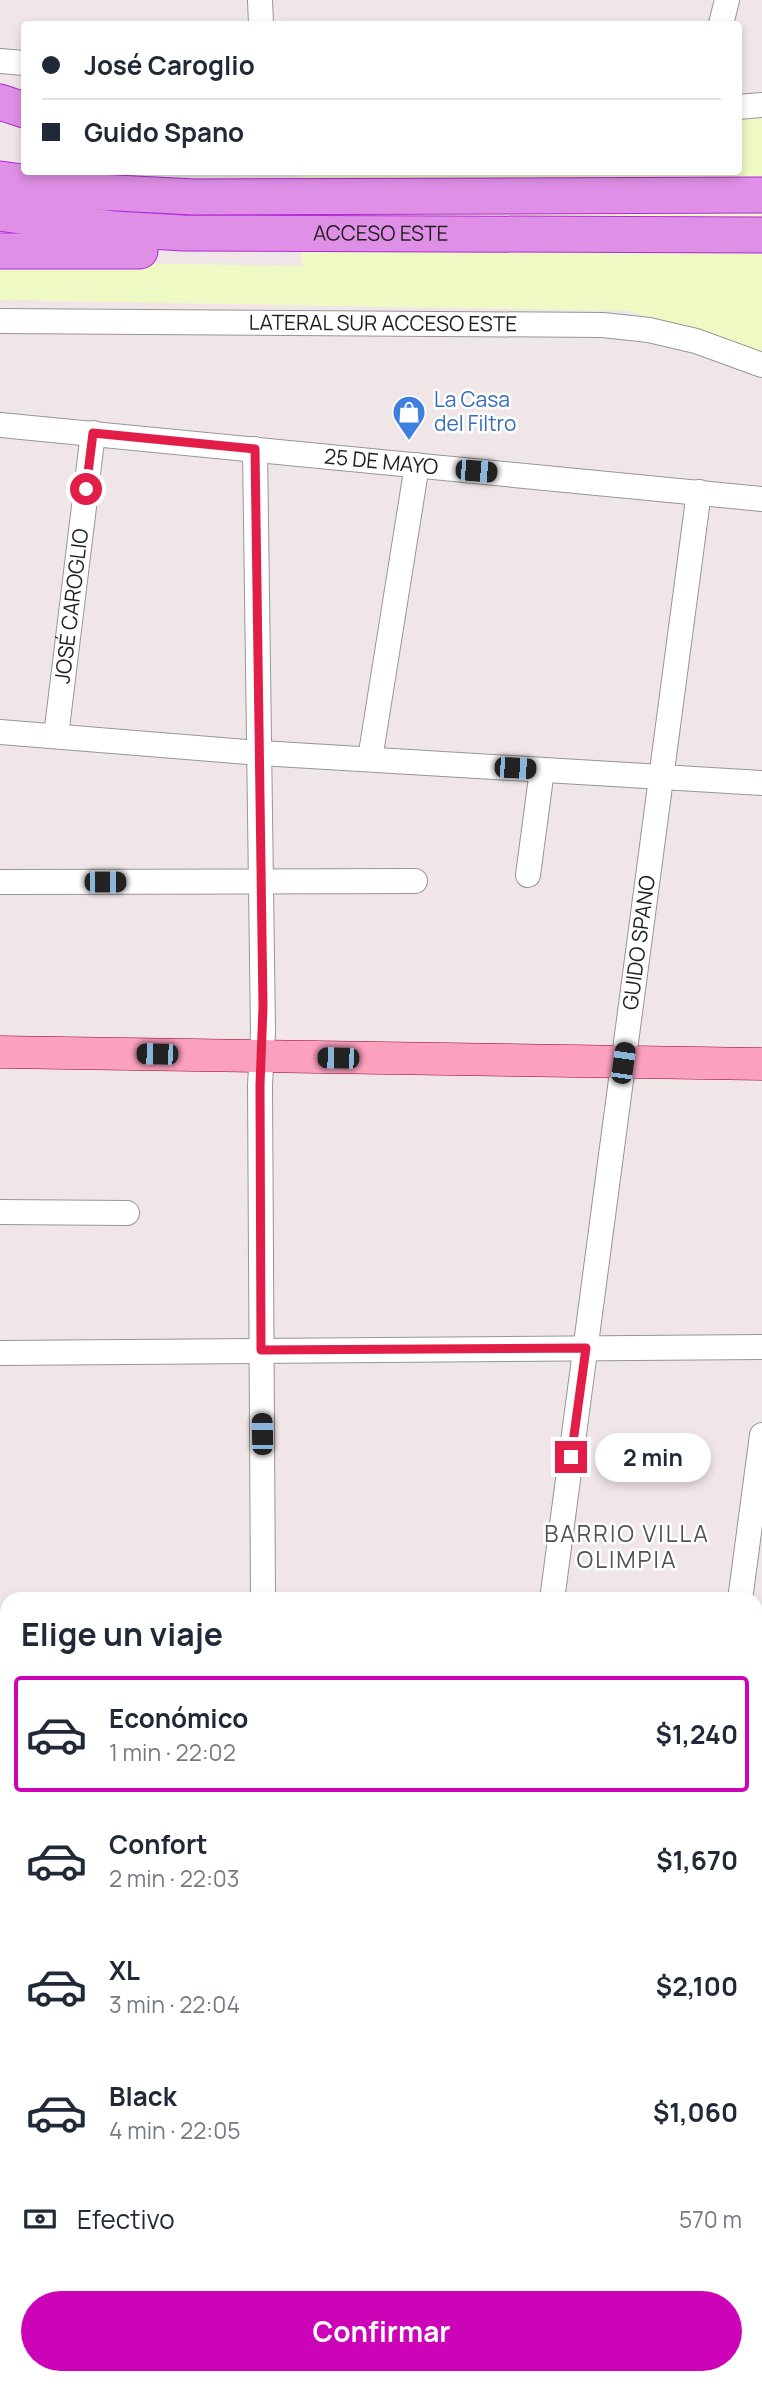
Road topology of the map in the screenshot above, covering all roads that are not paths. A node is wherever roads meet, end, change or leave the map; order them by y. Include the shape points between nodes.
1 (260, 0) edge
2 (727, 0) edge
3 (261, 21) edge
4 (722, 21) edge
5 (0, 61) edge
6 (21, 63) edge
7 (0, 102) edge
8 (762, 105) edge
9 (742, 107) edge
10 (21, 109) edge
11 (332, 175) edge
12 (0, 179) edge
13 (713, 194) junction
14 (762, 195) edge
15 (0, 213) edge
16 (371, 234) junction
17 (762, 235) edge
18 (0, 251) edge
19 (0, 321) edge
20 (762, 365) edge
21 (0, 425) edge
22 (93, 433) junction
23 (255, 449) junction
24 (417, 465) junction
25 (699, 492) junction
26 (762, 499) edge
27 (0, 732) edge
28 (56, 736) junction
29 (260, 753) junction
30 (370, 760) junction
31 (542, 770) junction
32 (660, 777) junction
33 (762, 783) edge
34 (528, 875) dead end
35 (262, 881) junction
36 (415, 881) dead end
37 (0, 882) edge
38 (0, 1052) edge
39 (262, 1056) junction
40 (623, 1063) junction
41 (762, 1064) edge
42 (0, 1212) edge
43 (127, 1213) dead end
44 (762, 1347) edge
45 (586, 1348) junction
46 (261, 1350) junction
47 (0, 1353) edge
48 (762, 1435) edge
49 (263, 1592) edge
50 (553, 1592) edge
51 (741, 1592) edge

1 - 3 street
2 - 4 street
5 - 6 street
7 - 10 highway
8 - 9 street
11 - 13 highway
12 - 13 highway, ACCESO ESTE via 97,192 194,197
13 - 14 highway, ACCESO ESTE
15 - 16 highway, ACCESO ESTE via 114,229 184,233
16 - 17 highway, ACCESO ESTE
16 - 18 highway via 176,251
19 - 20 street, LATERAL SUR ACCESO ESTE via 603,325 695,341
21 - 22 street, 25 DE MAYO
22 - 23 street, 25 DE MAYO
22 - 28 street, JOSÉ CAROGLIO
23 - 24 street, 25 DE MAYO
23 - 29 street
24 - 25 street, 25 DE MAYO
24 - 30 street
25 - 26 street, 25 DE MAYO
25 - 32 street, GUIDO SPANO
27 - 28 street
28 - 29 street
29 - 30 street
29 - 35 street
30 - 31 street
31 - 32 street
31 - 34 street
32 - 33 street
32 - 40 street, GUIDO SPANO
35 - 36 street
35 - 37 street
35 - 39 street
38 - 39 main road
39 - 40 main road
39 - 46 street
40 - 41 main road
40 - 45 street, GUIDO SPANO
42 - 43 street
44 - 45 street
45 - 46 street
45 - 50 street, GUIDO SPANO
46 - 47 street
46 - 49 street
48 - 51 street

